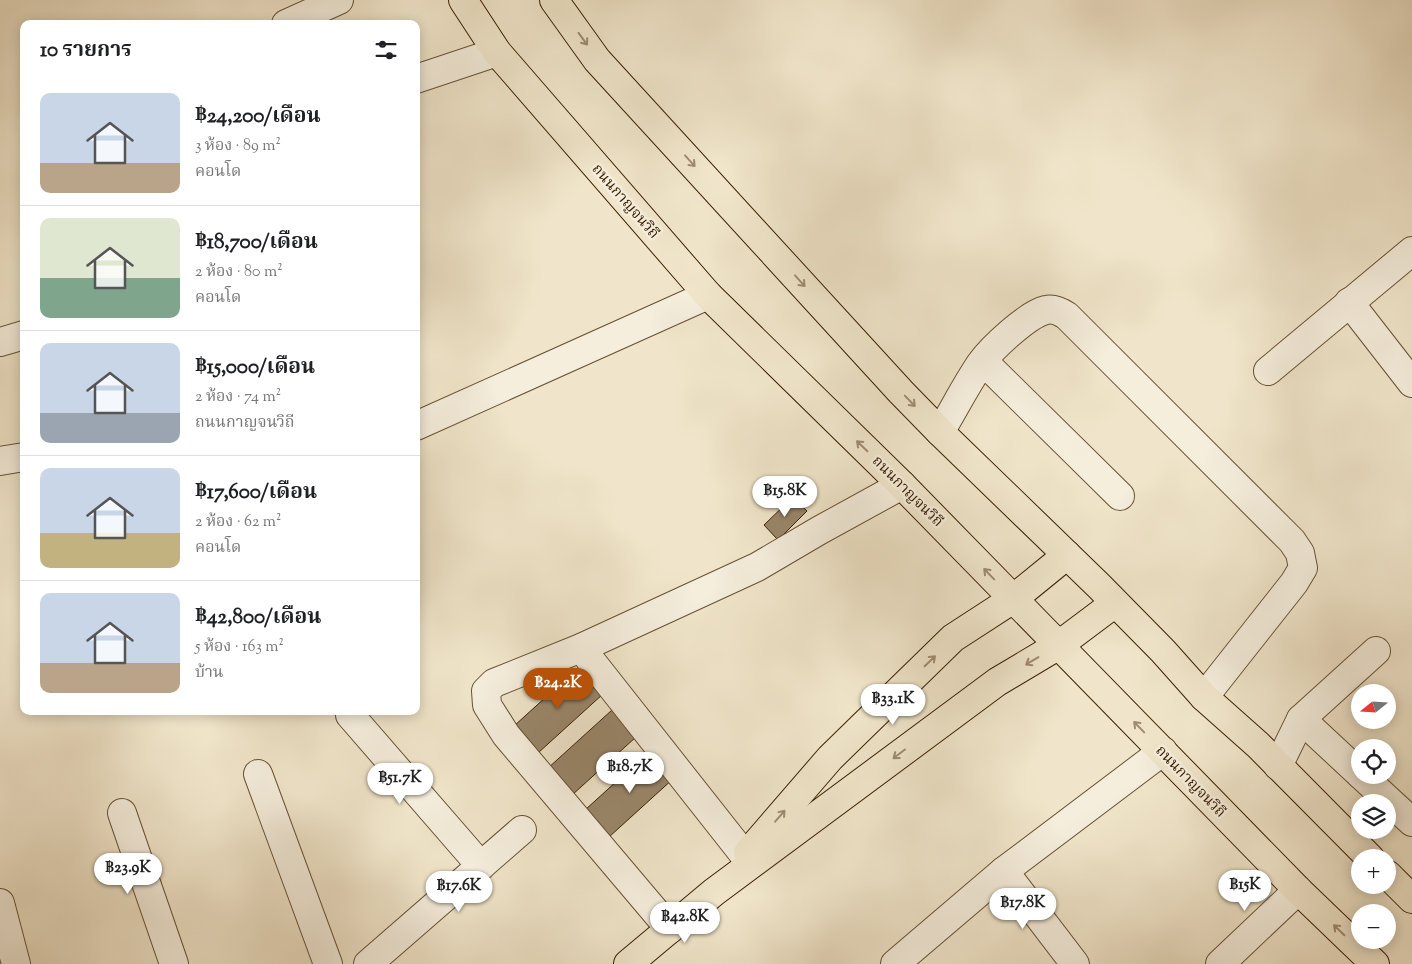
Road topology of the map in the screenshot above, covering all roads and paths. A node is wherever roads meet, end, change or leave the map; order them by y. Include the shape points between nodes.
1 (339, 0) edge
2 (463, 0) edge
3 (554, 0) edge
4 (295, 20) edge
5 (497, 52) junction
6 (420, 78) edge
7 (1412, 251) edge
8 (708, 295) junction
9 (1349, 302) junction
10 (20, 336) edge
11 (0, 342) edge
12 (983, 361) junction
13 (1268, 371) dead end
14 (1412, 383) edge
15 (420, 424) edge
16 (940, 432) junction
17 (20, 458) edge
18 (0, 461) edge
19 (902, 485) junction
20 (1120, 496) dead end
21 (1067, 556) junction
22 (1013, 599) junction
23 (1115, 603) junction
24 (1059, 645) junction
25 (581, 648) junction
26 (1376, 651) dead end
27 (1204, 697) junction
28 (350, 716) dead end
29 (1301, 719) junction
30 (1163, 751) junction
31 (1351, 765) edge
32 (1278, 766) junction
33 (258, 774) dead end
34 (1372, 784) edge
35 (122, 813) dead end
36 (1412, 822) edge
37 (522, 830) dead end
38 (1361, 849) edge
39 (745, 856) junction
40 (481, 866) junction
41 (1004, 871) junction
42 (1396, 883) edge
43 (1298, 890) junction
44 (714, 892) junction
45 (1412, 899) edge
46 (0, 903) edge
47 (670, 929) junction
48 (16, 964) edge
49 (174, 964) edge
50 (328, 964) edge
51 (368, 964) edge
52 (628, 964) edge
53 (896, 964) edge
54 (1075, 964) edge
55 (1220, 964) edge
56 (1374, 964) edge

1 - 4 street
2 - 5 main road, ถนนกาญจนวิถี
3 -> 16 main road via 598,60
5 - 6 street
5 - 8 main road, ถนนกาญจนวิถี
7 - 9 street
8 - 15 street
19 -> 8 main road, ถนนกาญจนวิถี
9 - 13 street
9 - 14 street
10 - 11 street
12 - 16 street
12 - 20 street
12 - 27 street via 1018,325 1048,309 1060,311 1292,541 1300,553 1303,568 1294,583
16 - 21 main road
17 - 18 street
22 -> 19 main road, ถนนกาญจนวิถี
19 - 25 street via 757,567
21 - 22 main road
21 - 23 main road
22 - 24 main road, ถนนกาญจนวิถี
39 -> 22 main road via 830,758 953,638
23 - 24 main road
23 - 27 main road
30 -> 24 main road, ถนนกาญจนวิถี
24 -> 44 main road via 997,682
25 - 39 street
25 - 47 street via 494,683 486,691 487,705 506,734
26 - 29 street
27 - 32 main road
28 - 40 street
29 - 31 street
29 - 32 street
30 - 41 street
30 - 43 main road, ถนนกาญจนวิถี
32 - 38 main road
33 - 50 street
34 - 36 street
35 - 49 street
37 - 40 street
39 - 44 main road
40 - 51 street
41 - 53 street
41 - 54 street
42 - 45 main road
43 - 55 street
56 -> 43 main road, ถนนกาญจนวิถี
44 - 47 main road
46 - 48 street
47 - 52 main road

